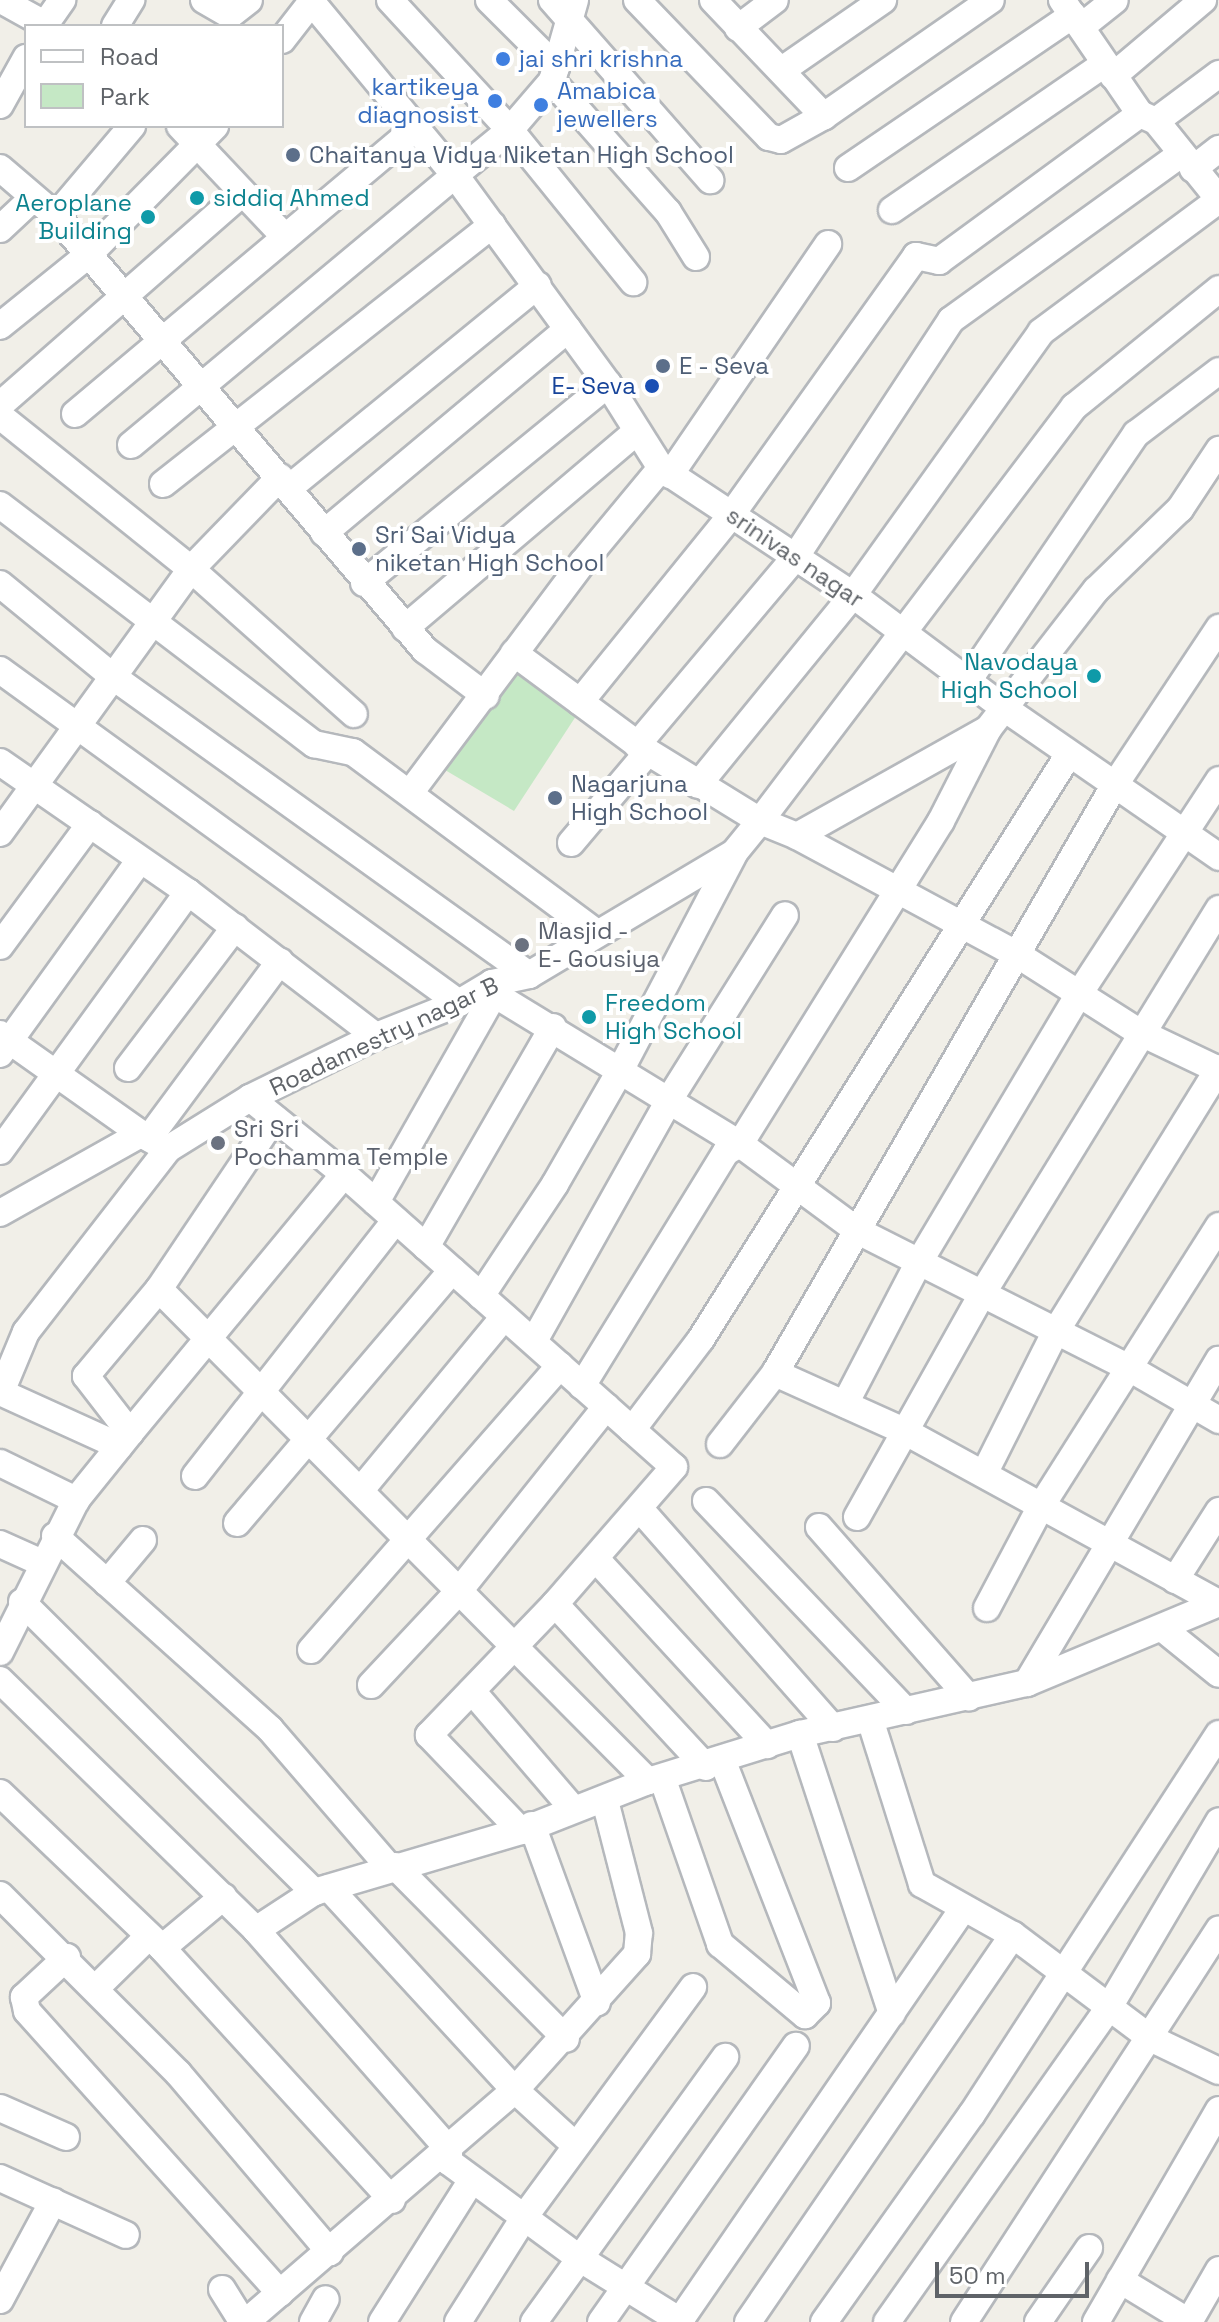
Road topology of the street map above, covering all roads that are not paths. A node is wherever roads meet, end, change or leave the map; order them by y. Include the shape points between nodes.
1 (1, 0) edge
2 (62, 0) edge
3 (131, 0) edge
4 (249, 0) edge
5 (390, 0) edge
6 (489, 0) edge
7 (552, 0) edge
8 (637, 0) edge
9 (713, 0) edge
10 (775, 0) edge
11 (883, 0) edge
12 (991, 0) edge
13 (1115, 0) edge
14 (1203, 0) edge
15 (312, 1) edge
16 (205, 10) edge
17 (573, 10) edge
18 (1072, 14) edge
19 (44, 24) edge
20 (47, 24) edge
21 (116, 24) edge
22 (738, 28) junction
23 (284, 37) edge
24 (24, 62) edge
25 (782, 70) junction
26 (1108, 71) junction
27 (554, 74) junction
28 (1219, 74) edge
29 (0, 105) edge
30 (824, 116) junction
31 (1148, 117) junction
32 (417, 127) junction
33 (130, 128) edge
34 (186, 128) edge
35 (510, 130) junction
36 (208, 136) edge
37 (1219, 149) edge
38 (1186, 162) junction
39 (0, 168) edge
40 (848, 168) dead end
41 (455, 175) junction
42 (710, 180) dead end
43 (242, 193) junction
44 (33, 198) junction
45 (1219, 200) edge
46 (892, 210) dead end
47 (56, 216) junction
48 (492, 225) junction
49 (0, 229) edge
50 (285, 237) junction
51 (828, 244) dead end
52 (88, 255) junction
53 (696, 257) dead end
54 (633, 282) dead end
55 (538, 285) junction
56 (1219, 289) edge
57 (124, 296) junction
58 (0, 326) edge
59 (568, 329) junction
60 (162, 339) junction
61 (1219, 371) edge
62 (201, 383) junction
63 (608, 384) junction
64 (0, 405) edge
65 (75, 414) dead end
66 (0, 416) edge
67 (240, 428) junction
68 (636, 432) junction
69 (131, 445) dead end
70 (1219, 450) edge
71 (665, 472) junction
72 (284, 482) junction
73 (163, 484) dead end
74 (0, 505) edge
75 (732, 514) junction
76 (324, 533) junction
77 (796, 556) junction
78 (191, 569) junction
79 (364, 583) junction
80 (0, 584) edge
81 (853, 595) junction
82 (152, 622) junction
83 (405, 628) junction
84 (1219, 628) edge
85 (905, 636) junction
86 (514, 653) junction
87 (0, 670) edge
88 (112, 676) junction
89 (968, 681) junction
90 (486, 696) junction
91 (580, 702) junction
92 (1007, 710) junction
93 (354, 714) dead end
94 (74, 725) junction
95 (988, 729) junction
96 (642, 748) junction
97 (1069, 754) junction
98 (0, 762) edge
99 (1219, 780) edge
100 (31, 784) junction
101 (698, 785) junction
102 (1114, 786) junction
103 (410, 793) junction
104 (760, 821) junction
105 (90, 824) junction
106 (0, 833) edge
107 (1183, 834) junction
108 (797, 836) junction
109 (571, 843) dead end
110 (734, 853) junction
111 (1219, 857) edge
112 (139, 861) junction
113 (898, 889) junction
114 (188, 892) junction
115 (1219, 909) edge
116 (785, 915) dead end
117 (235, 927) junction
118 (963, 928) junction
119 (597, 933) junction
120 (0, 946) edge
121 (1018, 955) junction
122 (280, 961) junction
123 (529, 975) junction
124 (493, 989) junction
125 (1081, 991) junction
126 (459, 1003) junction
127 (553, 1027) junction
128 (1139, 1032) junction
129 (376, 1036) junction
130 (3, 1043) edge
131 (128, 1068) dead end
132 (621, 1069) junction
133 (1219, 1069) edge
134 (52, 1074) junction
135 (250, 1098) junction
136 (669, 1100) junction
137 (274, 1118) junction
138 (153, 1140) junction
139 (740, 1144) junction
140 (0, 1151) edge
141 (344, 1174) junction
142 (799, 1184) junction
143 (376, 1202) junction
144 (0, 1213) edge
145 (396, 1220) junction
146 (1219, 1226) edge
147 (858, 1231) junction
148 (426, 1247) junction
149 (918, 1264) junction
150 (452, 1270) junction
151 (159, 1289) junction
152 (982, 1294) junction
153 (481, 1296) junction
154 (504, 1317) junction
155 (1056, 1331) junction
156 (210, 1341) junction
157 (534, 1341) junction
158 (1219, 1360) edge
159 (560, 1366) junction
160 (1129, 1368) junction
161 (775, 1373) junction
162 (582, 1386) junction
163 (0, 1392) edge
164 (262, 1393) junction
165 (845, 1404) junction
166 (606, 1407) junction
167 (1193, 1408) junction
168 (1219, 1420) edge
169 (632, 1430) junction
170 (906, 1432) junction
171 (125, 1439) junction
172 (309, 1439) junction
173 (720, 1444) dead end
174 (0, 1463) edge
175 (984, 1474) junction
176 (195, 1476) dead end
177 (360, 1491) junction
178 (76, 1500) junction
179 (706, 1501) dead end
180 (1040, 1508) junction
181 (640, 1509) junction
182 (1219, 1511) edge
183 (857, 1517) dead end
184 (237, 1523) dead end
185 (819, 1527) dead end
186 (55, 1536) junction
187 (408, 1539) junction
188 (143, 1540) dead end
189 (0, 1544) edge
190 (1109, 1546) junction
191 (596, 1559) junction
192 (42, 1563) junction
193 (1175, 1580) junction
194 (107, 1583) junction
195 (459, 1591) junction
196 (22, 1602) junction
197 (1218, 1603) edge
198 (555, 1604) junction
199 (987, 1608) dead end
200 (5, 1624) edge
201 (1162, 1628) junction
202 (513, 1644) junction
203 (311, 1650) dead end
204 (0, 1652) edge
205 (1219, 1674) edge
206 (0, 1680) edge
207 (1027, 1683) junction
208 (371, 1685) dead end
209 (472, 1691) junction
210 (969, 1698) junction
211 (906, 1711) junction
212 (870, 1719) junction
213 (833, 1728) junction
214 (800, 1734) junction
215 (1219, 1734) edge
216 (767, 1745) junction
217 (714, 1765) junction
218 (656, 1781) junction
219 (0, 1793) edge
220 (605, 1801) junction
221 (573, 1809) junction
222 (1219, 1821) edge
223 (526, 1828) junction
224 (392, 1867) junction
225 (321, 1890) junction
226 (0, 1895) edge
227 (223, 1897) junction
228 (962, 1910) junction
229 (1219, 1929) edge
230 (256, 1930) junction
231 (1013, 1935) junction
232 (156, 1942) junction
233 (67, 1957) junction
234 (1062, 1973) junction
235 (693, 1987) dead end
236 (96, 1988) junction
237 (597, 2003) junction
238 (1108, 2009) junction
239 (892, 2013) junction
240 (1150, 2038) junction
241 (566, 2039) junction
242 (796, 2046) dead end
243 (725, 2057) dead end
244 (1219, 2071) edge
245 (515, 2090) junction
246 (0, 2108) edge
247 (1219, 2110) edge
248 (66, 2137) dead end
249 (1212, 2140) edge
250 (575, 2145) junction
251 (449, 2150) junction
252 (0, 2178) edge
253 (471, 2181) junction
254 (392, 2200) junction
255 (53, 2201) junction
256 (525, 2216) junction
257 (126, 2235) dead end
258 (1089, 2248) dead end
259 (330, 2252) junction
260 (579, 2258) junction
261 (9, 2263) edge
262 (1219, 2270) edge
263 (1120, 2280) junction
264 (624, 2286) junction
265 (222, 2289) dead end
266 (280, 2293) junction
267 (326, 2299) dead end
268 (0, 2300) edge
269 (680, 2321) edge
270 (244, 2322) edge
271 (313, 2322) edge
272 (382, 2322) edge
273 (458, 2322) edge
274 (534, 2322) edge
275 (601, 2322) edge
276 (748, 2322) edge
277 (824, 2322) edge
278 (887, 2322) edge
279 (964, 2322) edge
280 (1038, 2322) edge
281 (1096, 2322) edge
282 (1189, 2322) edge

1 - 19 street
2 - 20 street
3 - 21 street
4 - 16 street via 234,15
5 - 35 street
6 - 27 street
7 - 17 street
8 - 30 street via 769,137 781,140
9 - 22 street
10 - 22 street
11 - 25 street
12 - 30 street
13 - 18 street
14 - 26 street
15 - 23 street
15 - 32 street, srinivas nagar
17 - 27 street
17 - 42 street
18 - 26 street
18 - 40 street
22 - 25 street
24 - 29 street
25 - 30 street
26 - 31 street
26 - 46 street
27 - 35 street
27 - 53 street via 668,212
28 - 31 street
31 - 38 street
31 - 75 street via 939,261 916,256
32 - 41 street, srinivas nagar
32 - 50 street
33 - 47 street
34 - 36 street
35 - 41 street
35 - 54 street
36 - 43 street
36 - 52 street
37 - 38 street
38 - 45 street
38 - 77 street via 951,320
39 - 44 street
41 - 48 street, srinivas nagar
41 - 62 street
43 - 50 street
43 - 57 street
44 - 47 street
44 - 49 street
45 - 81 street via 1041,332
47 - 52 street
48 - 55 street, srinivas nagar
48 - 67 street
50 - 60 street
51 - 71 street
52 - 57 street
52 - 58 street
55 - 59 street, srinivas nagar
55 - 72 street
56 - 85 street, Roadamestry nagar B via 1074,407
57 - 60 street
57 - 64 street
59 - 63 street, srinivas nagar
59 - 76 street
60 - 62 street
60 - 65 street
61 - 89 street via 1136,434
62 - 67 street
62 - 69 street
63 - 68 street, srinivas nagar
63 - 79 street
66 - 78 street
67 - 72 street
67 - 73 street
68 - 71 street, srinivas nagar
68 - 83 street
70 - 92 street via 1180,509 1096,590
71 - 75 street, srinivas nagar
71 - 86 street
72 - 76 street
72 - 78 street
74 - 82 street
75 - 77 street, srinivas nagar
75 - 91 street
76 - 79 street
77 - 81 street, srinivas nagar
77 - 96 street
78 - 82 street
78 - 93 street
79 - 83 street
80 - 88 street
81 - 85 street, srinivas nagar
81 - 101 street
82 - 88 street
82 - 103 street via 314,744 353,752
83 - 90 street
84 - 102 street
85 - 89 street, srinivas nagar
85 - 104 street, Roadamestry nagar B
86 - 90 street
86 - 91 street
87 - 94 street
88 - 94 street
88 - 123 street
89 - 92 street, srinivas nagar
90 - 103 street
91 - 96 street
92 - 95 street
92 - 97 street, srinivas nagar
94 - 100 street
94 - 126 street
95 - 108 street
95 - 113 street via 941,821
96 - 101 street
96 - 109 street
97 - 102 street, srinivas nagar
97 - 118 street
98 - 100 street
99 - 107 street
100 - 105 street
100 - 106 street
101 - 104 street
102 - 107 street, srinivas nagar
102 - 121 street
103 - 119 street
104 - 108 street
104 - 110 street, Roadamestry nagar B
105 - 112 street
105 - 120 street
107 - 111 street, srinivas nagar
107 - 125 street
108 - 113 street
110 - 119 street, Roadamestry nagar B
110 - 132 street
112 - 114 street
112 - 130 street
113 - 118 street
113 - 139 street
114 - 117 street
114 - 134 street
115 - 128 street
116 - 136 street
117 - 122 street
117 - 131 street
118 - 121 street
118 - 142 street
119 - 123 street, Roadamestry nagar B
121 - 125 street
121 - 147 street
122 - 129 street
122 - 138 street
123 - 124 street, Roadamestry nagar B
124 - 126 street, Roadamestry nagar B
124 - 127 street
124 - 143 street
125 - 128 street
125 - 149 street
126 - 129 street, Roadamestry nagar B
127 - 132 street
127 - 148 street
128 - 133 street
128 - 152 street
129 - 135 street, Roadamestry nagar B
130 - 134 street
132 - 136 street
132 - 153 street via 555,1184
133 - 155 street
134 - 138 street
134 - 140 street
135 - 137 street
135 - 138 street, Roadamestry nagar B
136 - 139 street
136 - 157 street
137 - 141 street
137 - 151 street
138 - 144 street, Roadamestry nagar B
138 - 163 street via 26,1332
139 - 142 street
139 - 162 street via 726,1152
141 - 143 street
141 - 156 street
142 - 147 street
142 - 169 street via 701,1339
143 - 145 street
145 - 148 street
145 - 164 street
146 - 160 street
147 - 149 street
147 - 161 street
148 - 150 street
149 - 152 street
149 - 165 street
150 - 153 street
150 - 172 street
151 - 156 street
151 - 171 street via 86,1376
152 - 155 street
152 - 170 street
153 - 154 street
154 - 157 street
154 - 177 street
155 - 160 street
155 - 175 street
156 - 164 street
156 - 171 street
157 - 159 street
158 - 167 street
159 - 162 street
159 - 187 street
160 - 167 street
160 - 180 street
161 - 165 street
161 - 173 street
162 - 166 street
163 - 171 street
164 - 172 street
164 - 176 street
165 - 170 street
166 - 169 street
166 - 195 street
167 - 168 street
167 - 190 street
169 - 181 street via 674,1467
170 - 175 street
170 - 183 street
171 - 178 street
172 - 177 street
172 - 184 street
174 - 178 street
175 - 180 street
177 - 187 street
178 - 186 street
179 - 211 street
180 - 190 street
180 - 199 street
181 - 191 street
181 - 213 street
182 - 193 street
185 - 210 street
186 - 192 street
186 - 194 street
187 - 195 street
187 - 203 street
188 - 194 street
189 - 192 street
190 - 193 street
190 - 207 street
191 - 198 street
191 - 216 street
192 - 196 street
193 - 197 street
194 - 224 street via 270,1729
195 - 202 street
195 - 208 street
196 - 200 street
196 - 225 street
197 - 201 street
198 - 202 street
198 - 217 street
200 - 204 street
201 - 205 street
201 - 207 street
202 - 209 street
202 - 218 street
206 - 227 street
207 - 210 street
209 - 221 street
209 - 223 street via 429,1735
210 - 211 street
211 - 212 street
212 - 213 street
212 - 228 street via 922,1884
213 - 214 street
214 - 216 street
214 - 239 street
215 - 234 street
216 - 217 street
217 - 218 street
217 - 218 street via 817,2003 805,2015 720,1944
218 - 220 street
219 - 232 street
220 - 221 street
220 - 237 street via 640,1946
221 - 223 street
222 - 238 street
223 - 224 street
223 - 237 street
224 - 225 street
224 - 241 street
225 - 230 street
225 - 245 street
226 - 233 street
227 - 230 street
227 - 232 street
228 - 231 street
228 - 239 street
229 - 240 street
230 - 251 street
231 - 234 street
231 - 276 street
232 - 236 street
232 - 254 street
233 - 236 street
233 - 266 street via 24,1997 27,2011
234 - 238 street
234 - 277 street via 972,2114
235 - 250 street
236 - 259 street via 178,2073
237 - 241 street
238 - 240 street
238 - 278 street
239 - 269 street
240 - 244 street
240 - 279 street
241 - 245 street
242 - 264 street
243 - 260 street
245 - 250 street
245 - 251 street
246 - 248 street
247 - 249 street
249 - 263 street
250 - 256 street
251 - 253 street via 449,2162
251 - 254 street
252 - 255 street
253 - 256 street
253 - 272 street
254 - 259 street
255 - 257 street
255 - 261 street
256 - 260 street
256 - 273 street
258 - 280 street
259 - 266 street
260 - 264 street
260 - 274 street
261 - 268 street
262 - 282 street
263 - 281 street
263 - 282 street
264 - 269 street
264 - 275 street
265 - 270 street
266 - 270 street
267 - 271 street

